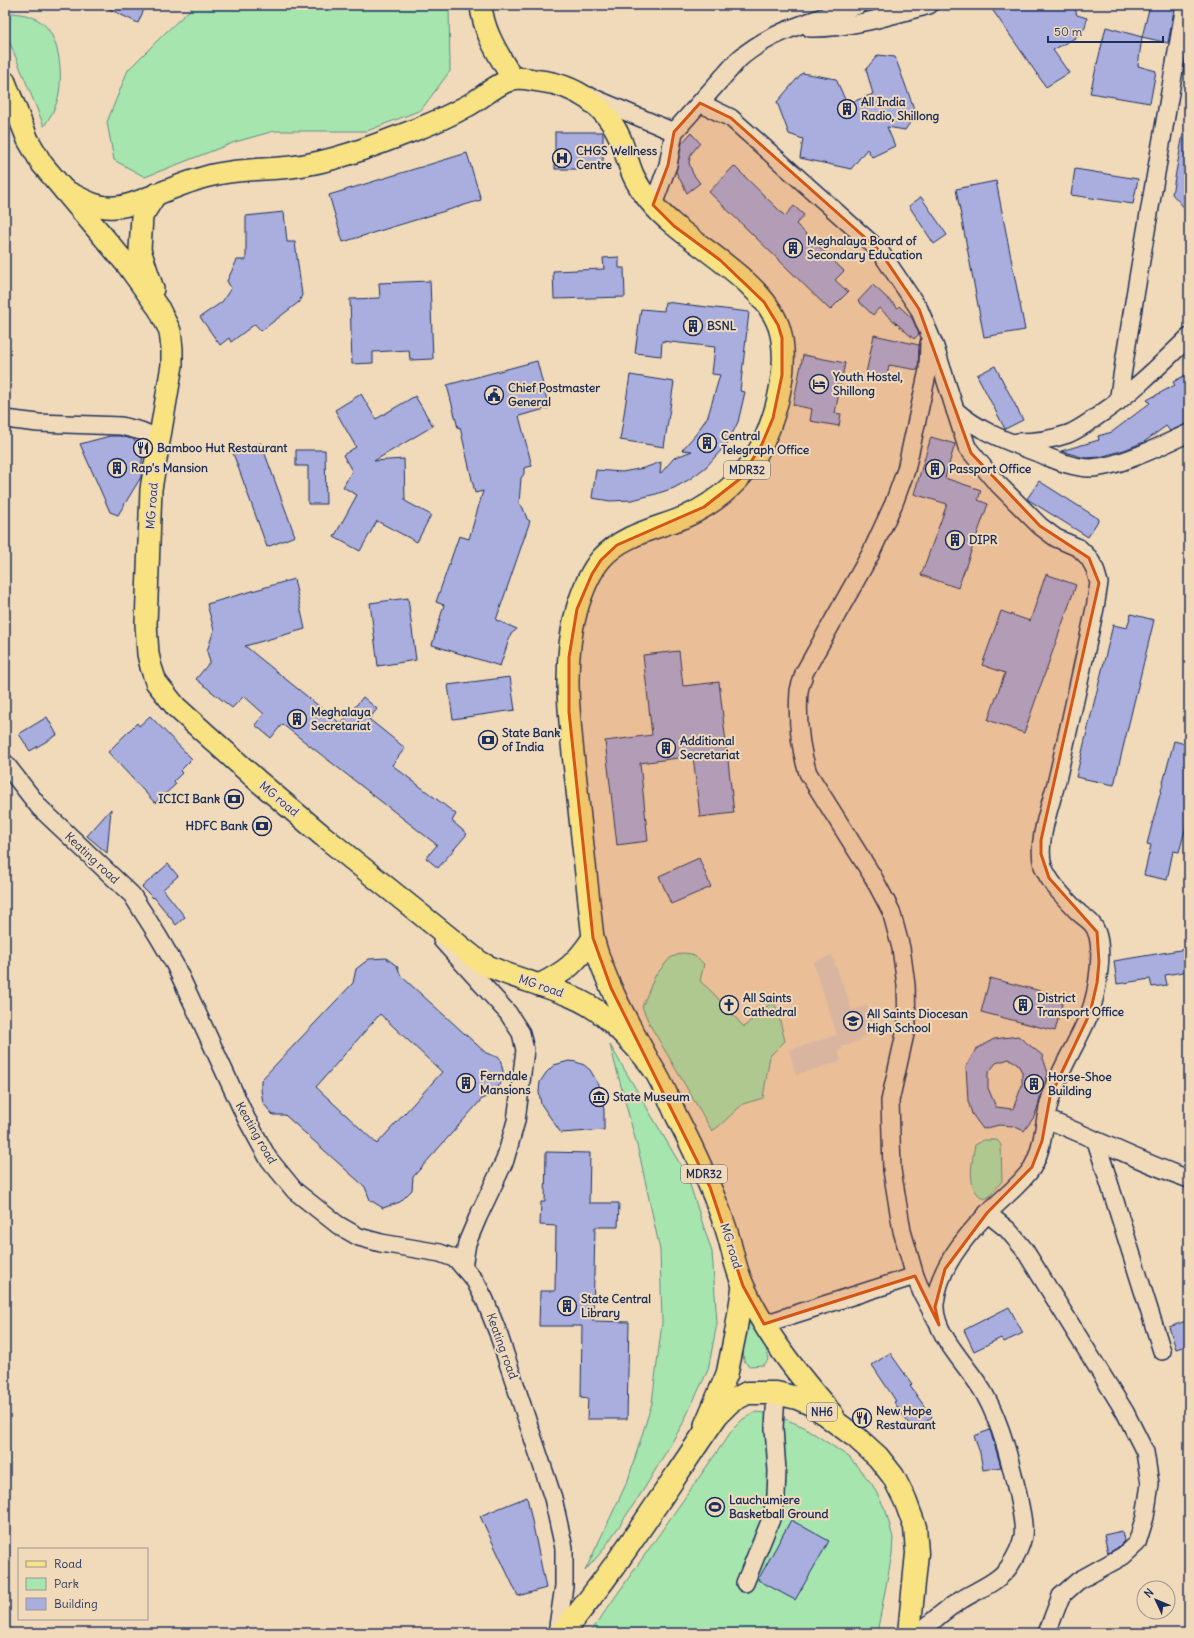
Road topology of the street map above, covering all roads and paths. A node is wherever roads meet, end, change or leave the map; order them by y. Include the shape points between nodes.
1 (480, 5) edge
2 (858, 5) edge
3 (929, 5) edge
4 (1185, 5) edge
5 (782, 32) junction
6 (512, 78) junction
7 (5, 82) edge
8 (577, 92) junction
9 (700, 103) junction
10 (674, 132) junction
11 (64, 190) junction
12 (156, 194) junction
13 (653, 204) junction
14 (159, 309) junction
15 (919, 309) junction
16 (1189, 337) edge
17 (1118, 402) junction
18 (955, 410) junction
19 (5, 419) edge
20 (1189, 433) edge
21 (160, 439) junction
22 (1006, 441) junction
23 (5, 763) edge
24 (414, 909) junction
25 (592, 938) junction
26 (539, 985) junction
27 (652, 1067) junction
28 (1046, 1119) junction
29 (1096, 1141) junction
30 (1189, 1179) edge
31 (987, 1213) junction
32 (463, 1267) junction
33 (915, 1276) junction
34 (743, 1286) junction
35 (764, 1324) junction
36 (939, 1325) junction
37 (1162, 1351) dead end
38 (776, 1393) junction
39 (848, 1431) junction
40 (692, 1451) junction
41 (745, 1582) dead end
42 (557, 1633) edge
43 (562, 1633) edge
44 (909, 1633) edge
45 (920, 1633) edge
46 (1046, 1633) edge

1 - 6 main road via 490,40
2 - 5 street
3 - 5 street via 839,26
4 - 17 street
5 - 9 street via 750,49
6 - 8 main road, MDR32 via 554,82
6 - 12 main road via 448,116 362,150 294,167 228,172
7 - 11 main road, MG road via 28,140 42,164
8 - 10 street
8 - 13 main road, MDR32 via 593,103 613,126 635,179
9 - 10 street
9 - 15 street via 731,118 879,250
10 - 13 street via 668,165
11 - 12 main road via 99,206 114,208
11 - 14 main road, MG road via 128,266
12 - 14 main road via 142,216 140,250
13 - 25 main road, MDR32 via 674,226 735,273 764,302 778,325 782,338 782,375 773,418 762,444 741,478 704,507 635,535 617,546 600,560 577,609 569,657 569,712
14 - 21 main road, MG road via 170,331 172,349 172,365
15 - 18 street via 935,347
15 - 33 street via 929,343 928,370 906,470 883,529 804,673 799,690 802,755 808,773 872,875 891,911 901,948 906,985 907,1025 890,1101 892,1170 902,1231
16 - 17 street
17 - 22 street via 1069,433 1032,442
18 - 22 street via 966,420
18 - 28 street via 967,447 989,475 1040,526 1056,538 1079,548 1089,558 1099,583 1094,616 1041,840 1043,866 1049,878 1097,932 1099,962 1090,1013 1053,1090
19 - 21 street via 38,423 121,426 141,430
20 - 22 street via 1145,453 1092,468 1061,462
21 - 24 main road, MG road via 152,489 146,624 148,654 156,682 176,708 258,781
23 - 32 street, Keating road via 40,808 132,895 175,965 246,1118 268,1158 295,1191 338,1225 359,1237 381,1244 440,1253 456,1259
24 - 26 main road, MG road via 480,962 505,974
24 - 32 street via 508,1013 522,1033 525,1050 516,1121 505,1160 467,1243
25 - 26 main road via 579,957 561,974
25 - 27 main road, MDR32 via 611,988
26 - 27 main road, MG road via 596,1010 616,1027
27 - 34 main road, MG road / MDR32 via 713,1194
28 - 29 street
28 - 31 street via 1042,1141 1032,1167 1013,1190
29 - 30 street
29 - 37 street
31 - 36 street via 945,1269 935,1307
31 - 46 street via 1008,1230 1024,1249 1125,1412 1145,1452 1150,1484 1145,1517 1137,1543 1123,1556 1078,1581 1061,1596
32 - 42 street, Keating road via 485,1300 498,1333 553,1498 564,1548 564,1586
33 - 35 street
33 - 36 street
34 - 35 main road, MG road / MDR32
34 - 40 main road, MG road / MDR32 via 727,1374
35 - 39 main road, MG road / MDR32 via 790,1364
36 - 45 street via 985,1393 1000,1427 1022,1513 1023,1535 1016,1556 1006,1571 992,1583 959,1601
38 - 39 highway, NH6 via 813,1405
38 - 40 highway, NH6 via 747,1393 730,1402 717,1415
38 - 41 street via 776,1496 771,1519
39 - 44 highway, NH6 via 878,1457 893,1476 915,1528 917,1553
40 - 43 highway, NH6 via 638,1532

